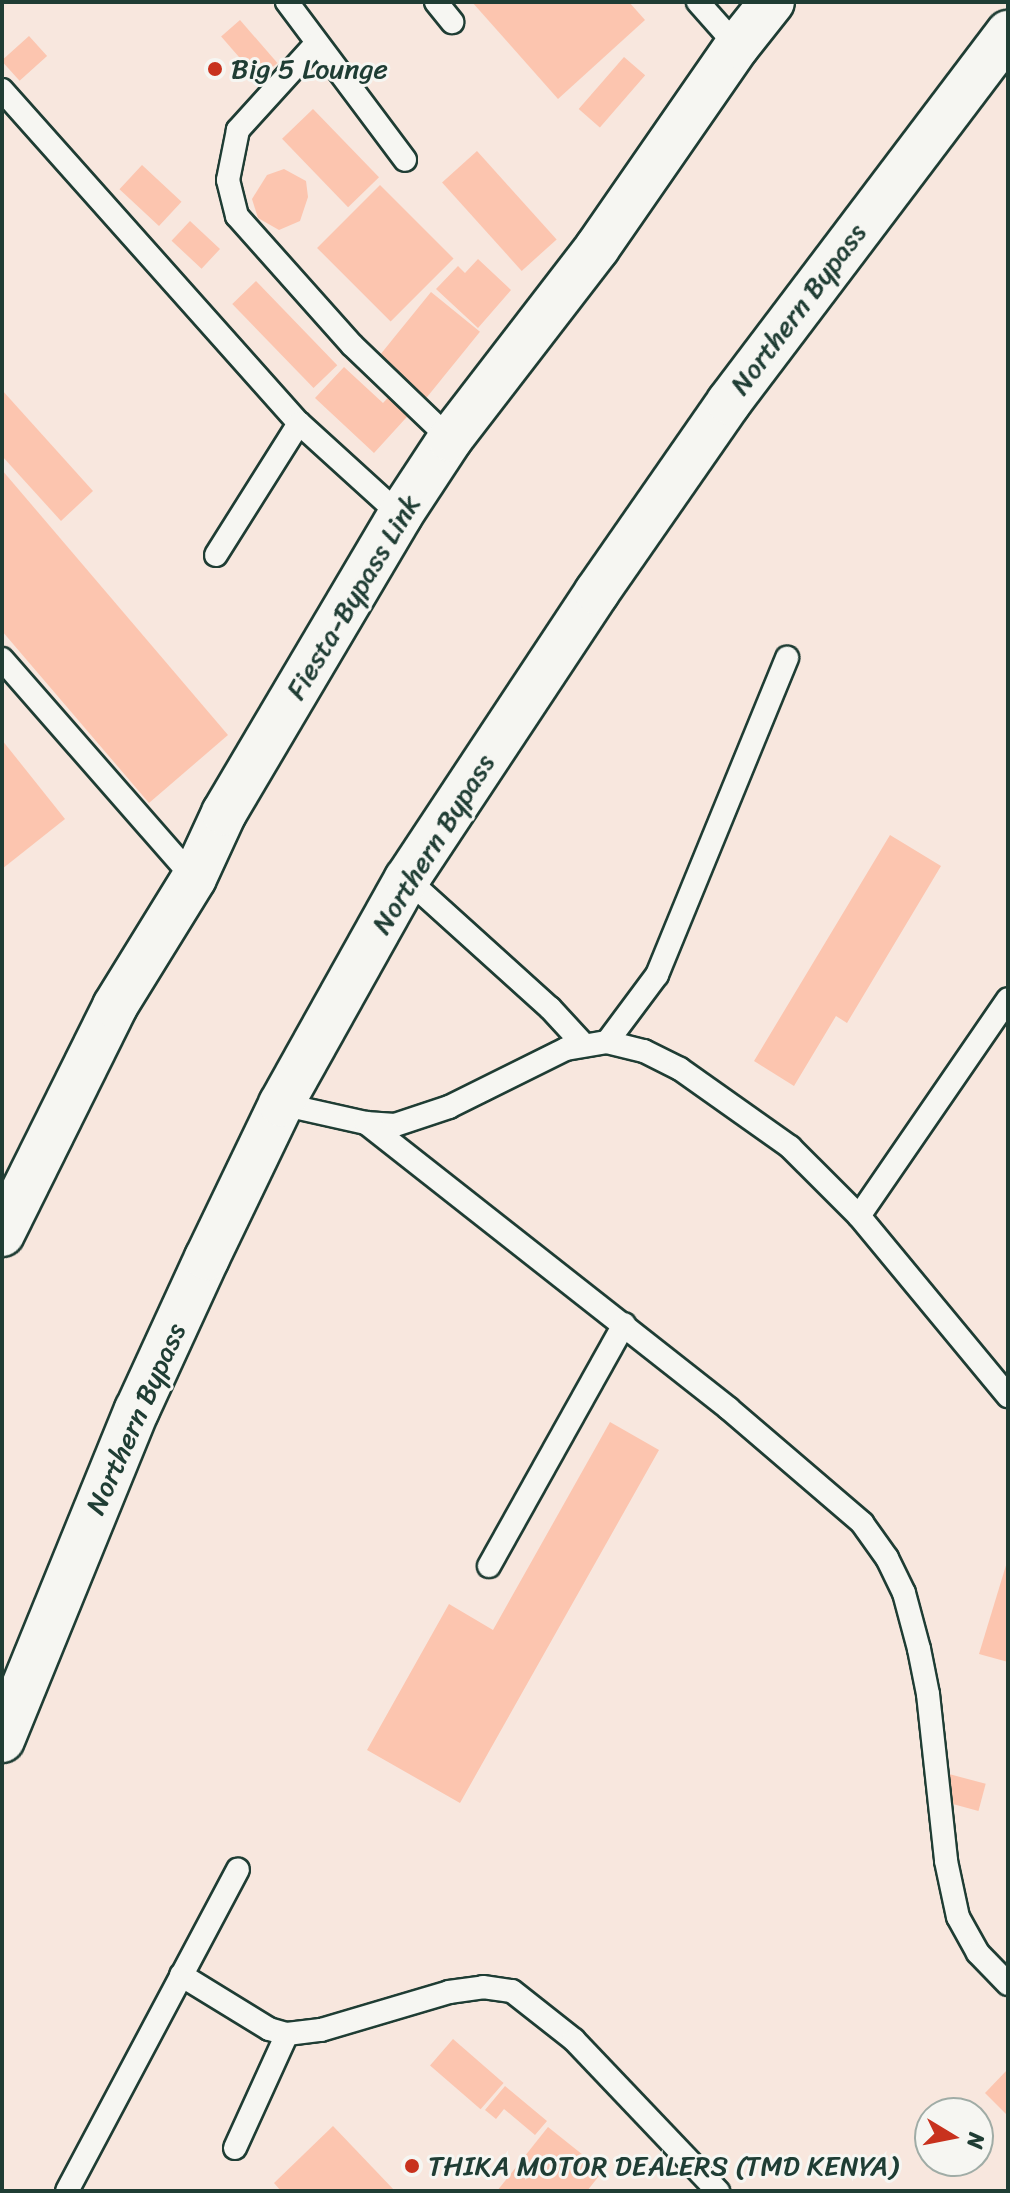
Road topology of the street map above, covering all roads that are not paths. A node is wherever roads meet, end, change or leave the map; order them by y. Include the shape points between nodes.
1 (287, 2) edge
2 (436, 2) edge
3 (698, 2) edge
4 (772, 2) edge
5 (452, 22) dead end
6 (1008, 33) edge
7 (315, 45) junction
8 (737, 46) junction
9 (2, 90) edge
10 (405, 160) dead end
11 (299, 423) junction
12 (450, 439) junction
13 (400, 515) junction
14 (216, 555) dead end
15 (787, 658) dead end
16 (2, 659) edge
17 (194, 878) junction
18 (407, 879) junction
19 (1008, 999) edge
20 (607, 1042) junction
21 (584, 1045) junction
22 (281, 1104) junction
23 (366, 1123) junction
24 (859, 1216) junction
25 (4, 1218) edge
26 (624, 1324) junction
27 (1008, 1396) edge
28 (489, 1566) dead end
29 (2, 1740) edge
30 (238, 1870) dead end
31 (181, 1975) junction
32 (1008, 1984) edge
33 (287, 2034) junction
34 (235, 2148) dead end
35 (711, 2188) edge
36 (67, 2191) edge

1 - 7 lane
2 - 5 lane
3 - 8 lane
4 - 8 main road, Fiesta-Bypass Link
6 - 18 main road, Northern Bypass via 729,402
7 - 10 lane
7 - 12 lane via 238,130 228,180 237,216 352,345
8 - 12 main road, Fiesta-Bypass Link via 597,248
9 - 11 lane
11 - 13 lane
11 - 14 lane
12 - 13 main road, Fiesta-Bypass Link
13 - 17 main road, Fiesta-Bypass Link via 224,813
15 - 20 lane via 657,975
16 - 17 lane
17 - 25 main road, Fiesta-Bypass Link via 115,1006
18 - 21 lane
18 - 22 main road, Northern Bypass
19 - 24 lane
20 - 21 lane
20 - 24 lane via 644,1051 680,1069 790,1147
21 - 23 lane via 549,1055 437,1111 395,1125
22 - 23 lane
22 - 29 main road, Northern Bypass via 137,1410
23 - 26 lane
24 - 27 lane
26 - 28 lane
26 - 32 lane via 862,1523 887,1558 904,1593 928,1694 946,1861 958,1917 978,1953
30 - 31 lane
31 - 33 lane via 269,2029
31 - 36 lane
33 - 34 lane
33 - 35 lane via 321,2030 449,1992 483,1987 512,1991 574,2040

